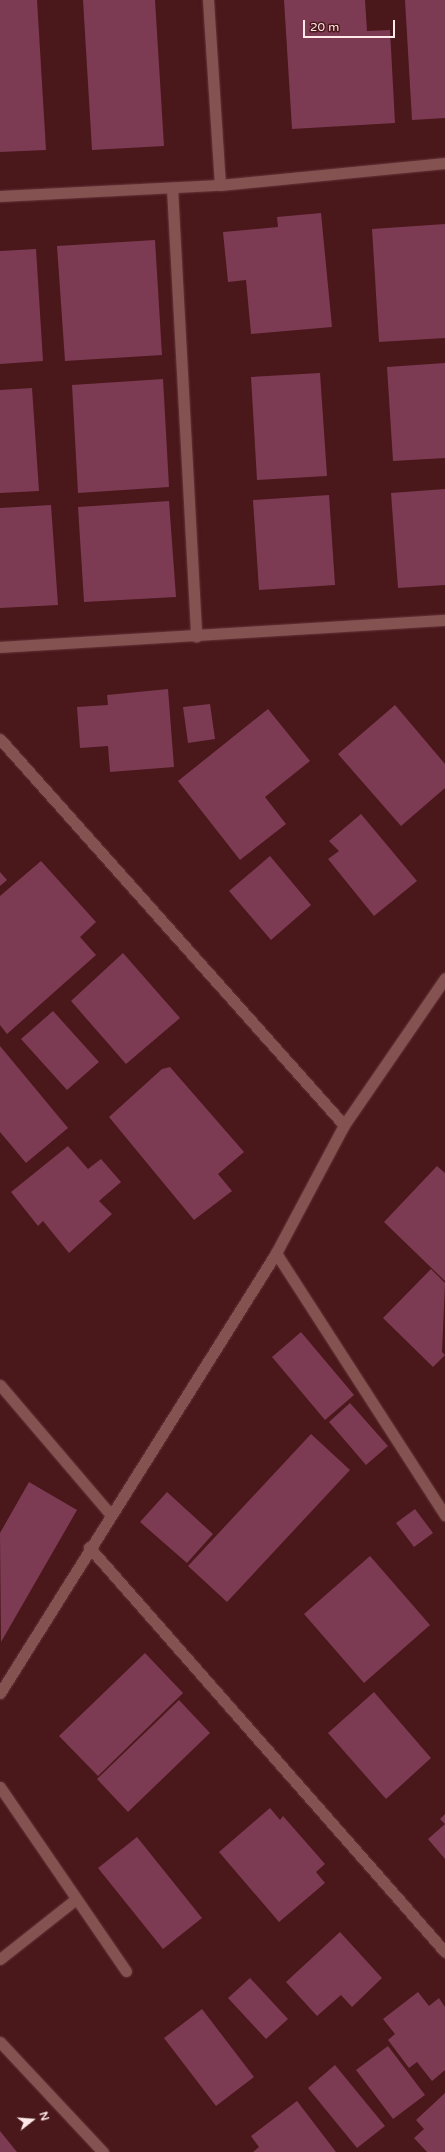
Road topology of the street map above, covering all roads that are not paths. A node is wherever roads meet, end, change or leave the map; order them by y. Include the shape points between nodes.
1 (208, 0) edge
2 (445, 163) edge
3 (220, 185) junction
4 (172, 188) junction
5 (0, 196) edge
6 (445, 620) edge
7 (196, 636) junction
8 (0, 647) edge
9 (0, 739) edge
10 (445, 978) edge
11 (344, 1125) junction
12 (276, 1253) junction
13 (0, 1385) edge
14 (110, 1514) junction
15 (445, 1515) edge
16 (89, 1547) junction
17 (0, 1693) edge
18 (0, 1787) edge
19 (76, 1899) junction
20 (445, 1952) edge
21 (0, 1959) edge
22 (126, 1971) dead end
23 (0, 2042) edge
24 (103, 2152) edge

1 - 3 street
2 - 3 street
3 - 4 street
4 - 5 street
4 - 7 street
6 - 7 street
7 - 8 street
9 - 11 street
10 - 11 street
11 - 12 street
12 - 14 street
12 - 15 street
13 - 14 street
14 - 16 street
16 - 17 street
16 - 20 street
18 - 19 street
19 - 21 street
19 - 22 street
23 - 24 street

